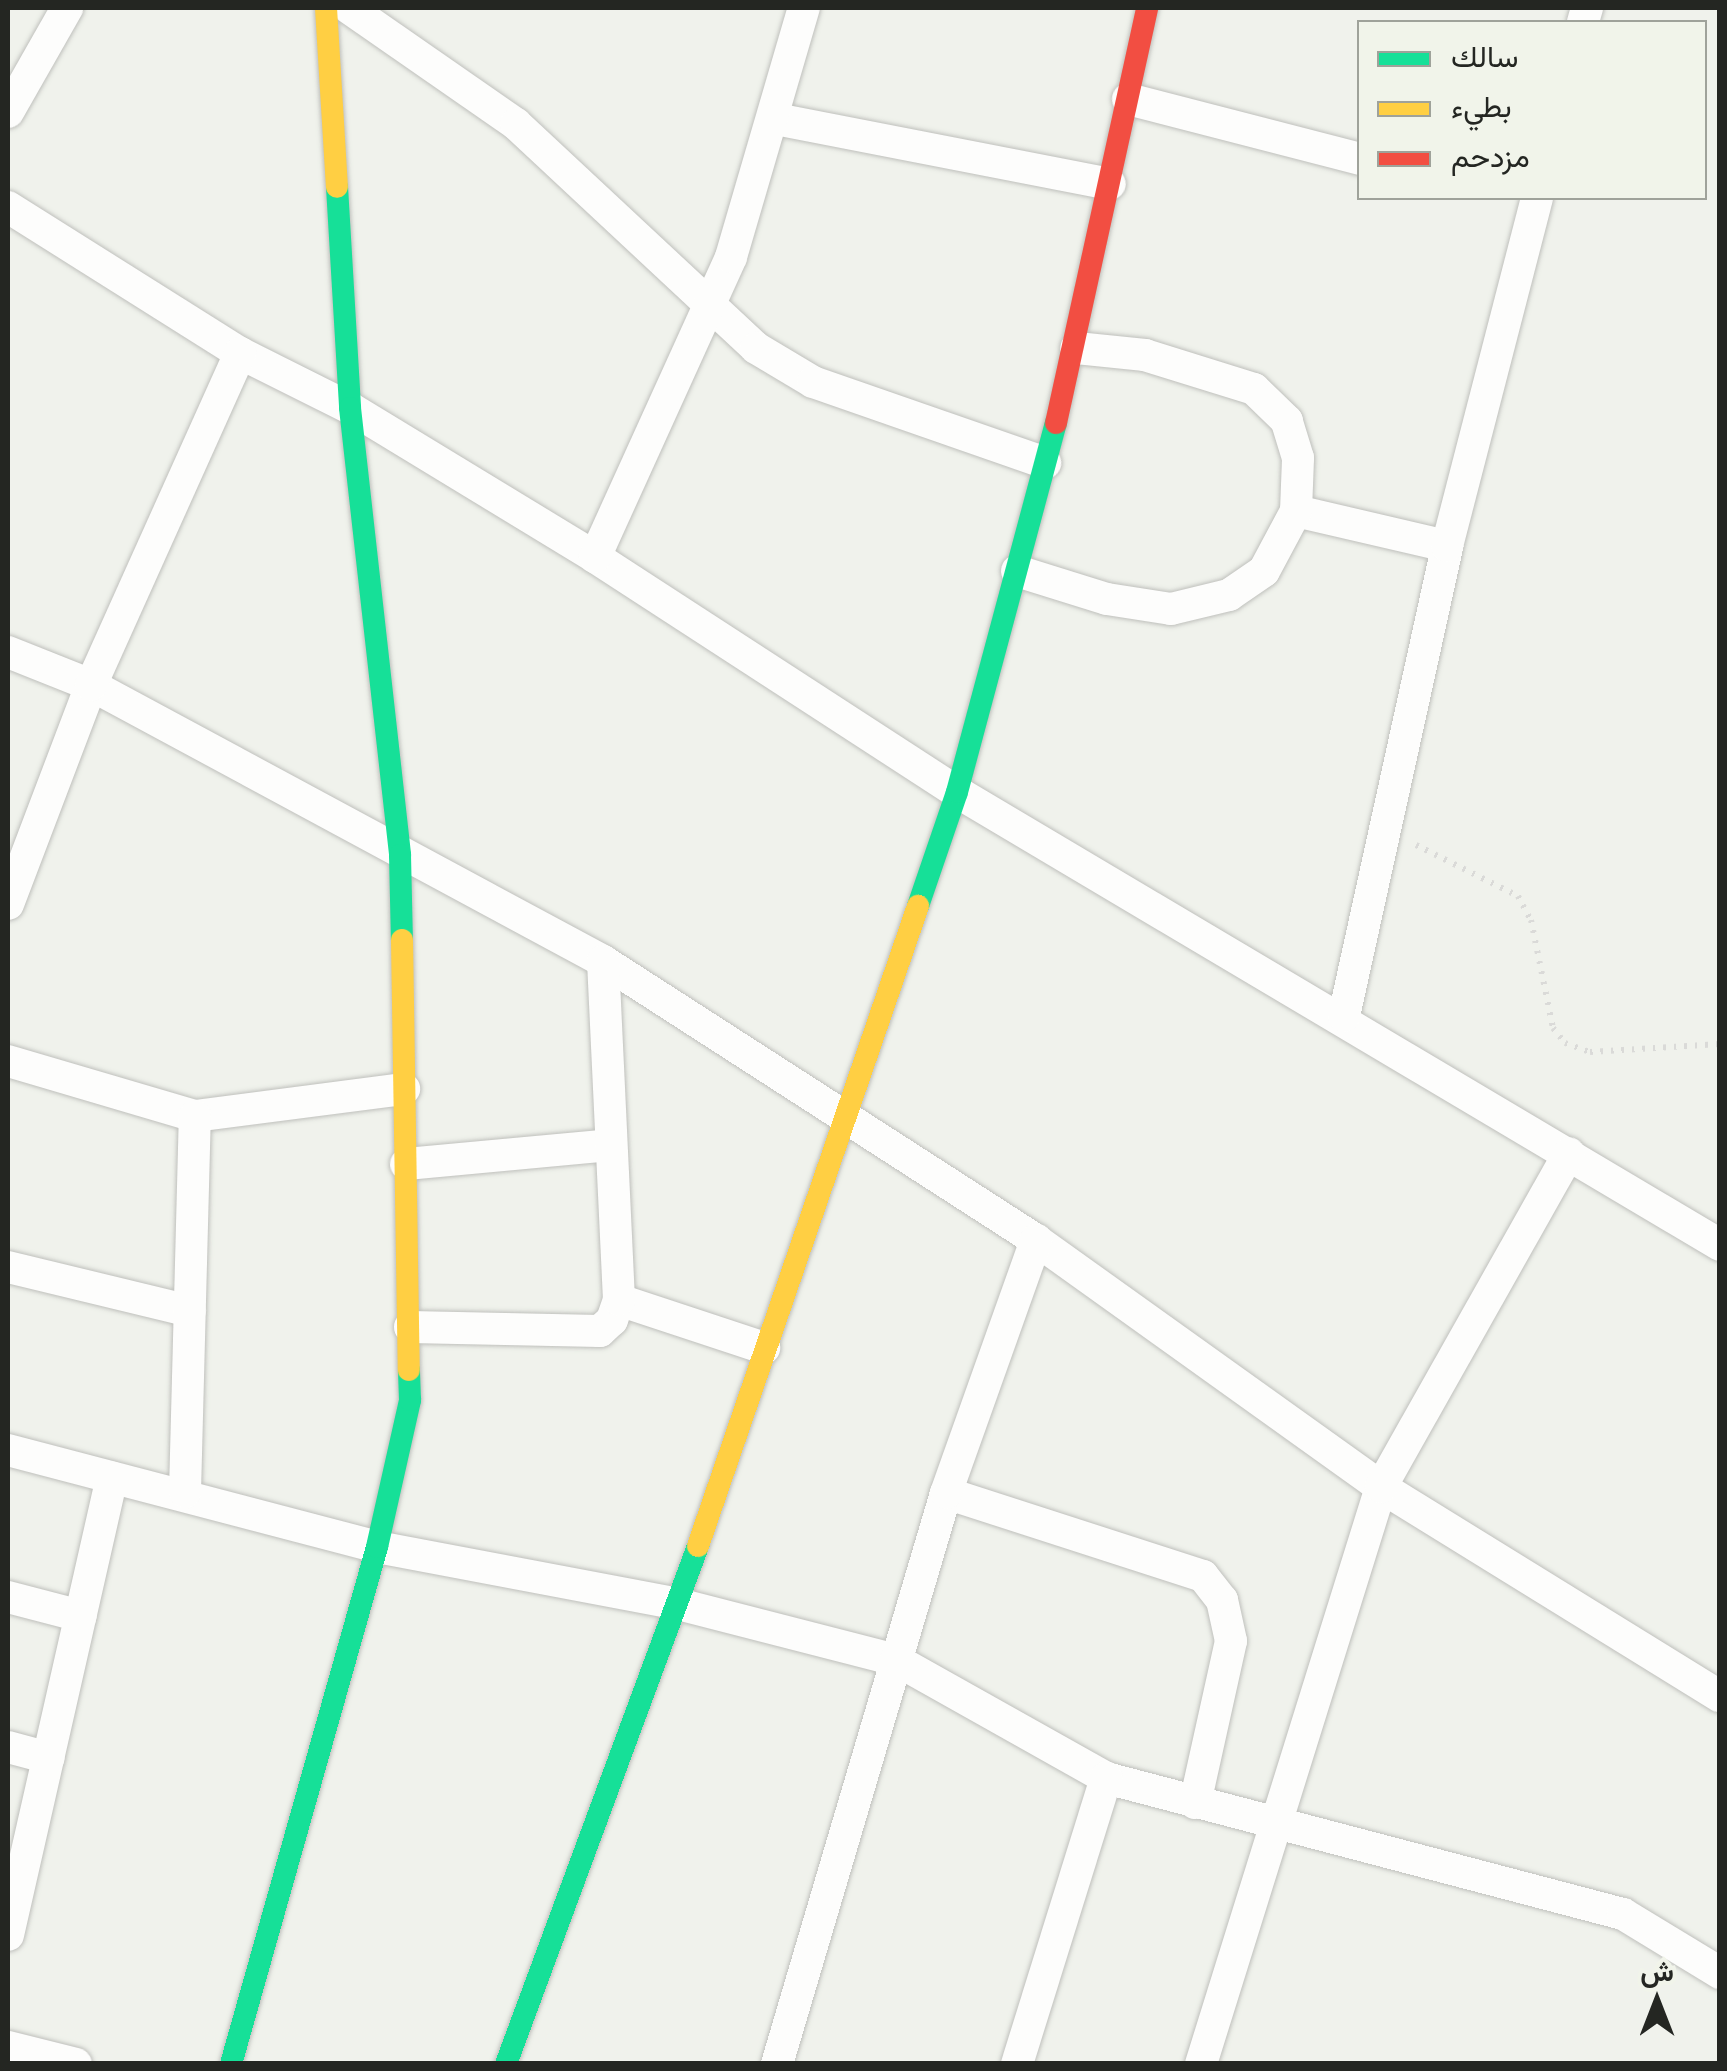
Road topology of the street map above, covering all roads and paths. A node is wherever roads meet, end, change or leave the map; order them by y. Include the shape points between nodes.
1 (67, 8) edge
2 (326, 8) edge
3 (349, 8) edge
4 (804, 8) edge
5 (1147, 8) edge
6 (1128, 99) junction
7 (8, 112) edge
8 (776, 119) junction
9 (1357, 158) edge
10 (1110, 184) junction
11 (1528, 200) edge
12 (8, 207) edge
13 (708, 308) junction
14 (1076, 348) junction
15 (240, 353) junction
16 (350, 408) junction
17 (1046, 462) junction
18 (1296, 511) junction
19 (1447, 546) junction
20 (595, 557) junction
21 (1016, 570) junction
22 (8, 652) edge
23 (90, 684) junction
24 (957, 792) junction
25 (20, 826) edge
26 (1382, 831) junction
27 (400, 855) junction
28 (8, 904) edge
29 (602, 961) junction
30 (1344, 1016) junction
31 (1720, 1044) edge
32 (8, 1060) edge
33 (404, 1090) junction
34 (195, 1116) junction
35 (845, 1116) junction
36 (610, 1145) junction
37 (1569, 1154) junction
38 (406, 1164) junction
39 (1036, 1240) junction
40 (1720, 1245) edge
41 (8, 1267) edge
42 (619, 1300) junction
43 (190, 1311) junction
44 (410, 1327) junction
45 (764, 1348) junction
46 (8, 1450) edge
47 (112, 1478) junction
48 (1381, 1487) junction
49 (185, 1492) junction
50 (946, 1493) junction
51 (378, 1546) junction
52 (8, 1597) edge
53 (678, 1604) junction
54 (81, 1616) junction
55 (896, 1660) junction
56 (1720, 1696) edge
57 (8, 1747) edge
58 (49, 1758) junction
59 (1106, 1778) junction
60 (1196, 1803) junction
61 (1275, 1825) junction
62 (8, 1936) edge
63 (1720, 1973) edge
64 (8, 2048) edge
65 (76, 2064) edge
66 (231, 2064) edge
67 (506, 2064) edge
68 (777, 2064) edge
69 (1017, 2064) edge
70 (1202, 2064) edge

1 - 7 street
2 - 16 street
3 - 13 street via 516,124
4 - 8 street
5 - 6 street
6 - 9 street
6 - 10 street
8 - 10 street
8 - 13 street
10 - 14 street
11 - 19 street
12 - 15 street
13 - 17 street via 812,382
13 - 20 street
14 - 17 street
14 - 18 street via 1145,355 1254,389 1287,421 1298,458
15 - 16 street
15 - 23 street
16 - 20 street
16 - 27 street
17 - 21 street
18 - 19 street
18 - 21 street via 1264,570 1229,595 1171,609 1107,599
19 - 26 street
20 - 24 street
21 - 24 street
22 - 23 street
23 - 25 street
23 - 27 street
24 - 30 street
24 - 35 street
25 - 28 street
26 - 30 street
26 - 31 path via 1492,878 1518,896 1531,920 1552,1028 1564,1043 1590,1052
27 - 29 street
27 - 33 street
29 - 35 street
29 - 36 street
30 - 37 street
32 - 34 street
33 - 34 street
33 - 38 street
34 - 43 street
35 - 39 street
35 - 45 street
36 - 38 street
36 - 42 street
37 - 40 street
37 - 48 street
38 - 44 street
39 - 48 street
39 - 50 street
41 - 43 street
42 - 44 street via 600,1331
42 - 45 street
43 - 49 street
44 - 51 street via 410,1400
45 - 53 street
46 - 47 street
47 - 49 street
47 - 54 street
48 - 56 street
48 - 61 street
49 - 51 street
50 - 55 street
50 - 60 street via 1203,1576 1222,1600 1232,1642
51 - 53 street
51 - 66 street
52 - 54 street
53 - 55 street
53 - 67 street
54 - 58 street
55 - 59 street
55 - 68 street
57 - 58 street
58 - 62 street
59 - 60 street
59 - 69 street
60 - 61 street
61 - 63 street via 1623,1914
61 - 70 street
64 - 65 street

